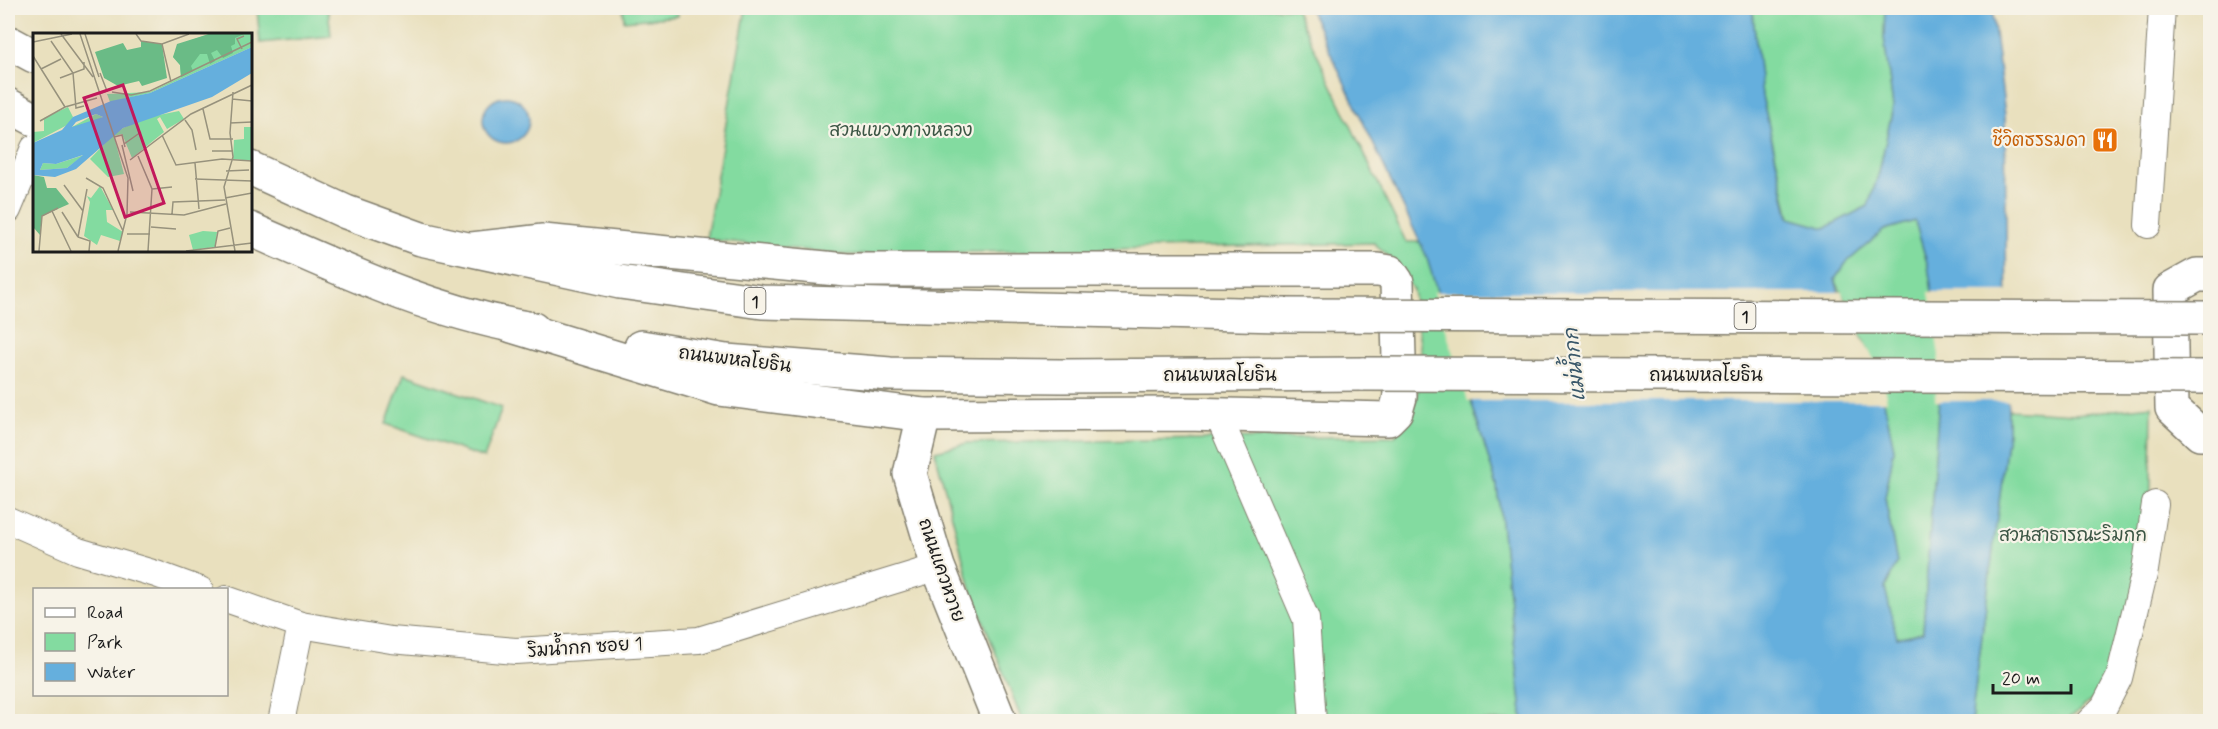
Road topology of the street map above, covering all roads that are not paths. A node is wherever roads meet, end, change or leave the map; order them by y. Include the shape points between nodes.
1 (2162, 8) edge
2 (8, 42) edge
3 (33, 55) edge
4 (8, 105) edge
5 (33, 118) edge
6 (33, 150) edge
7 (252, 169) edge
8 (8, 210) edge
9 (2148, 225) dead end
10 (252, 230) edge
11 (472, 249) junction
12 (2211, 275) edge
13 (2211, 318) edge
14 (512, 326) junction
15 (2211, 377) edge
16 (924, 415) junction
17 (1218, 415) junction
18 (2211, 433) edge
19 (2155, 504) dead end
20 (8, 520) edge
21 (938, 567) junction
22 (194, 588) edge
23 (228, 600) edge
24 (302, 625) junction
25 (280, 722) edge
26 (1000, 722) edge
27 (1313, 722) edge
28 (2089, 722) edge

1 - 9 street
2 - 3 main road
4 - 5 main road
6 - 8 street
7 - 11 main road, 1 via 346,212 421,238
10 - 14 main road, ถนนพหลโยธิน via 442,309
11 - 13 main road, 1, bridge via 620,282 762,302 1280,315
11 - 17 main road via 543,241 847,270 1390,272 1397,282 1400,398 1388,419
12 - 18 main road via 2197,275 2170,290 2172,408 2200,434
14 - 15 main road, ถนนพหลโยธิน, bridge via 726,361 890,374
14 - 16 main road via 719,389
16 - 17 main road
16 - 21 main road, ถนนแควหวาย via 910,474
17 - 27 street via 1306,619
19 - 28 street via 2145,570 2119,678 2104,707
20 - 22 street via 78,552
21 - 24 street, ริมน้ำกก ซอย 1 via 699,640 516,651 391,640
21 - 26 main road, ถนนแควหวาย
23 - 24 street, ริมน้ำกก ซอย 1
24 - 25 street

